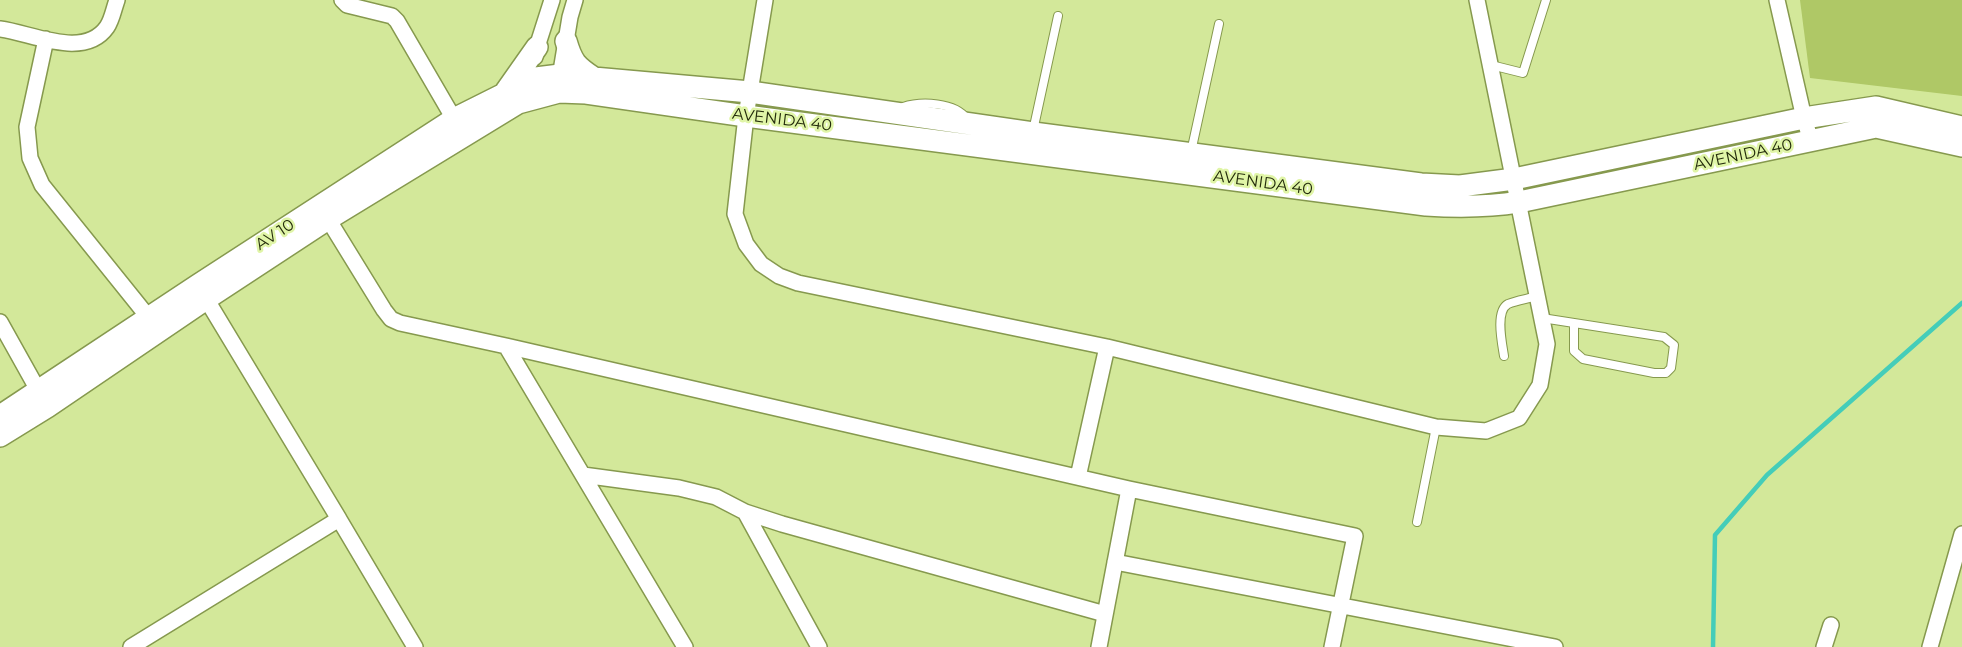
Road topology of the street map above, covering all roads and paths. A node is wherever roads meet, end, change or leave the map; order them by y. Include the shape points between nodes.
1 (117, 0) edge
2 (342, 0) edge
3 (552, 0) edge
4 (575, 0) edge
5 (765, 0) edge
6 (1477, 0) edge
7 (1546, 0) edge
8 (1777, 0) edge
9 (1058, 16) dead end
10 (1219, 24) dead end
11 (0, 28) edge
12 (46, 39) junction
13 (566, 41) junction
14 (537, 47) junction
15 (1491, 65) junction
16 (595, 78) junction
17 (549, 86) junction
18 (750, 92) junction
19 (504, 94) junction
20 (746, 116) junction
21 (1804, 118) junction
22 (453, 119) junction
23 (1962, 127) edge
24 (1033, 133) junction
25 (1811, 141) junction
26 (1962, 146) edge
27 (1191, 153) junction
28 (1514, 179) junction
29 (1519, 202) junction
30 (328, 219) junction
31 (202, 292) junction
32 (1537, 296) junction
33 (149, 318) junction
34 (1542, 318) junction
35 (0, 322) edge
36 (1574, 323) junction
37 (506, 346) junction
38 (1107, 347) junction
39 (1504, 356) dead end
40 (43, 400) junction
41 (0, 416) edge
42 (1436, 427) junction
43 (0, 436) edge
44 (583, 475) junction
45 (1078, 477) junction
46 (1129, 489) junction
47 (745, 512) junction
48 (339, 519) junction
49 (1417, 522) dead end
50 (1962, 534) edge
51 (1115, 562) junction
52 (1341, 606) junction
53 (1105, 614) junction
54 (1831, 626) dead end
55 (131, 647) edge
56 (414, 647) edge
57 (685, 647) edge
58 (819, 647) edge
59 (1099, 647) edge
60 (1332, 647) edge
61 (1555, 647) edge
62 (1824, 647) edge
63 (1930, 647) edge

1 - 12 street via 108,26 96,39 80,44
2 - 22 street via 397,21
3 - 14 street
4 - 13 street
5 - 18 street
6 - 15 street
7 - 15 lane via 1523,73
8 - 21 street
9 - 24 lane
10 - 27 lane
11 - 12 street
12 - 33 street via 27,127 30,158 42,185
13 - 16 street via 573,62
13 - 17 street
14 - 17 street via 534,67
14 - 19 street
15 - 28 street
16 - 17 street, AVENIDA 40
16 - 18 street, AVENIDA 40
17 - 19 street, AV 10
17 - 20 street, AVENIDA 40
17 - 30 street
18 - 20 street
18 - 24 street, AVENIDA 40
19 - 22 street, AV 10
20 - 29 street, AVENIDA 40 via 1426,205 1488,207
20 - 38 street via 735,214 746,244 761,264 778,276
21 - 23 street, AVENIDA 40 via 1876,107
21 - 25 street
21 - 28 street, AVENIDA 40
22 - 31 street, AV 10
24 - 27 street, AVENIDA 40
25 - 26 street, AVENIDA 40 via 1876,127
25 - 29 street, AVENIDA 40
27 - 28 street, AVENIDA 40 via 1421,184 1460,186
28 - 29 street
29 - 32 street
30 - 31 street
30 - 37 street via 391,319
31 - 33 street, AV 10
31 - 40 street
31 - 48 street
32 - 34 street
32 - 39 lane via 1503,309 1500,321
33 - 40 street, AV 10
34 - 36 lane
34 - 42 street via 1547,344 1540,385 1519,418 1486,431
35 - 40 street
36 - 36 lane via 1664,337 1674,345 1671,368 1666,373 1654,373 1583,359 1574,351
37 - 44 street
37 - 45 street
38 - 42 street
38 - 45 street
40 - 41 street, AV 10
40 - 43 street
42 - 49 lane
44 - 47 street via 678,488 716,497
44 - 57 street
45 - 46 street
46 - 51 street
46 - 52 street via 1355,536
47 - 53 street
47 - 58 street
48 - 55 street
48 - 56 street
50 - 63 street
51 - 52 street
51 - 53 street
52 - 60 street
52 - 61 street
53 - 59 street
54 - 62 street

